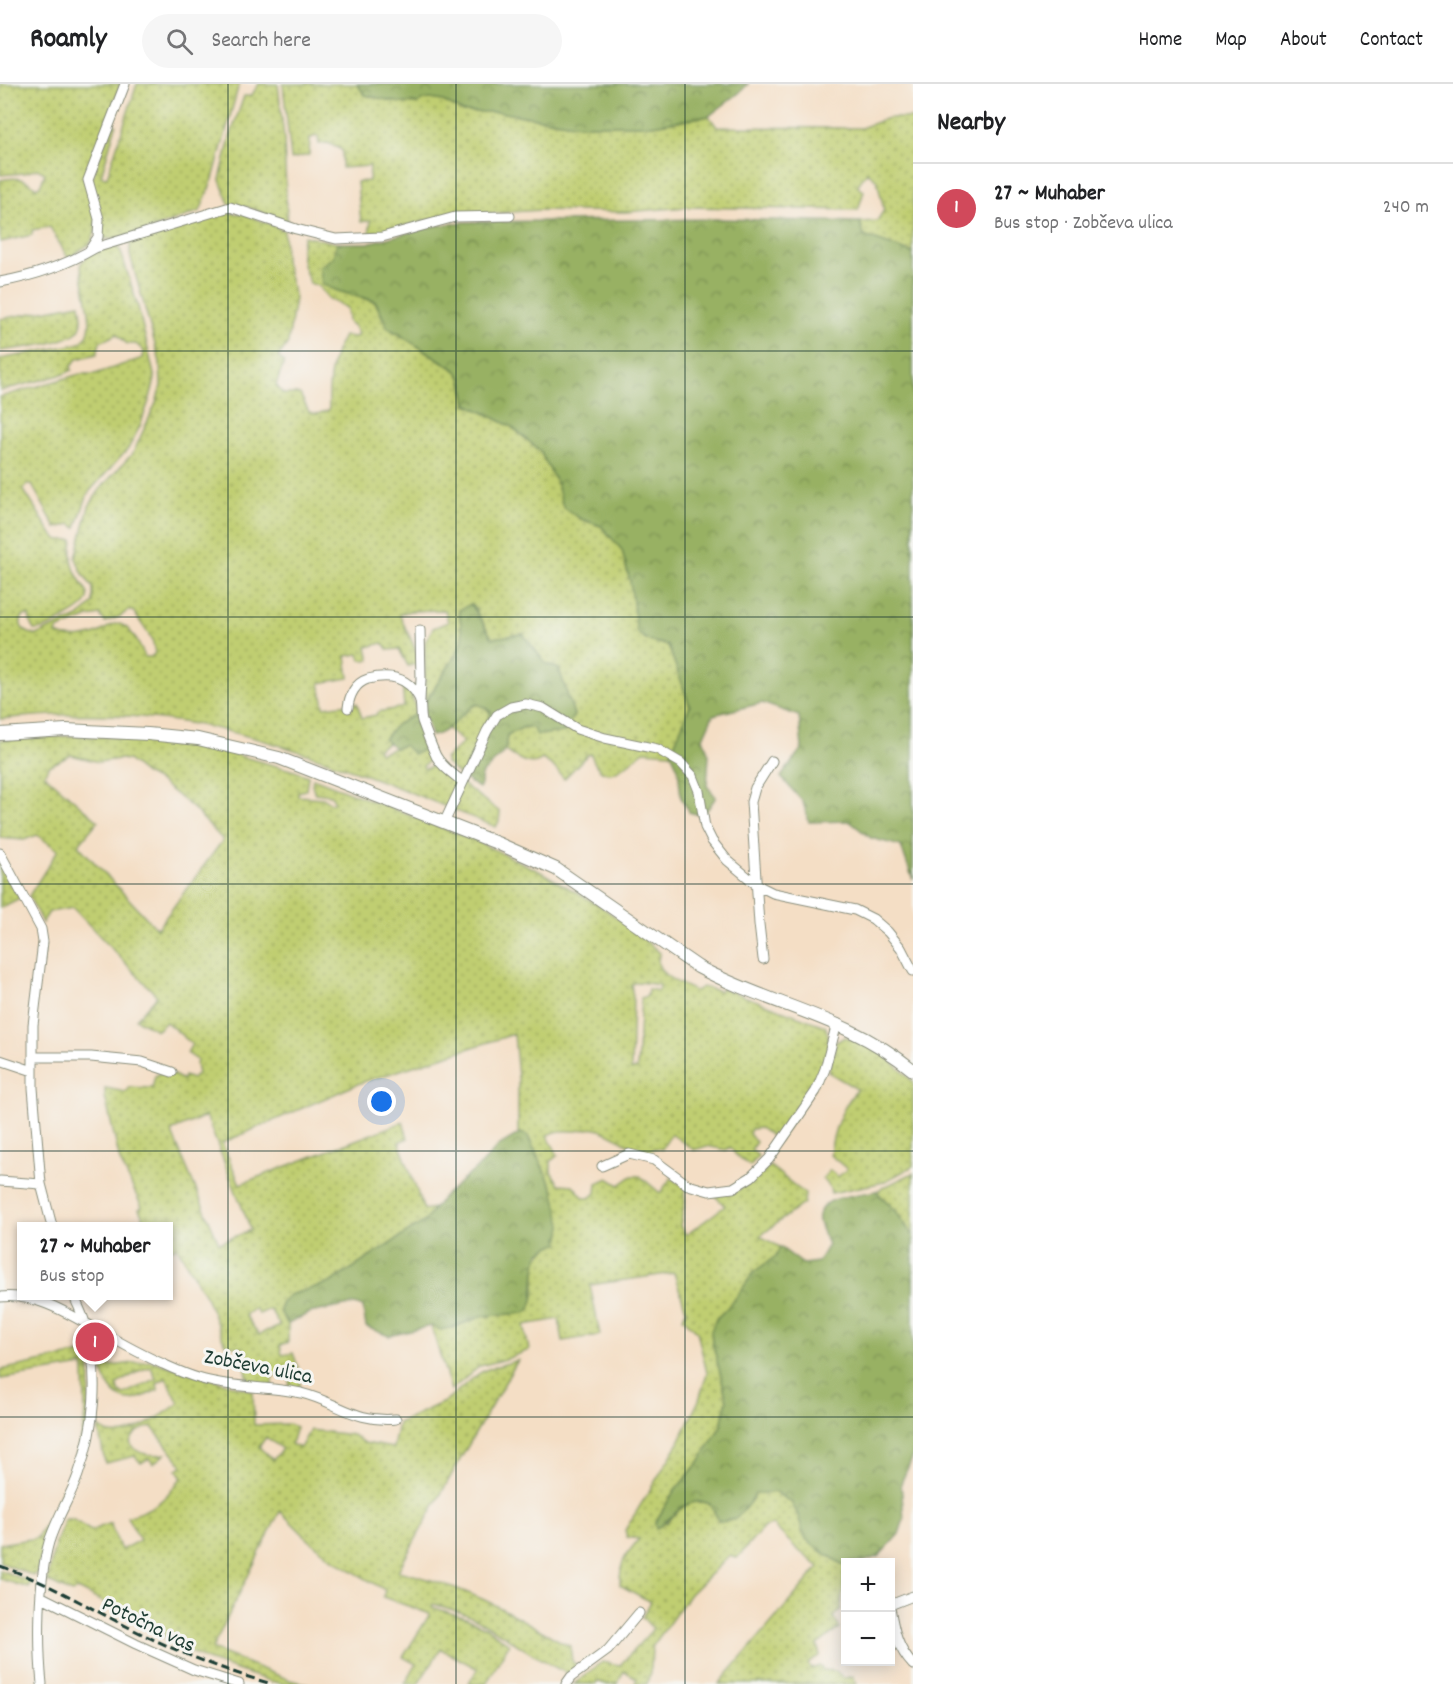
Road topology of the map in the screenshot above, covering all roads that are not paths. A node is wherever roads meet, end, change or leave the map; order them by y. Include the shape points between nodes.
1 (125, 84) edge
2 (510, 216) dead end
3 (88, 251) junction
4 (0, 282) edge
5 (420, 630) dead end
6 (420, 700) junction
7 (348, 708) dead end
8 (0, 734) edge
9 (772, 761) dead end
10 (463, 782) junction
11 (444, 823) junction
12 (0, 853) edge
13 (757, 885) junction
14 (763, 959) dead end
15 (913, 971) edge
16 (837, 1023) junction
17 (33, 1057) junction
18 (0, 1060) edge
19 (913, 1070) edge
20 (33, 1071) junction
21 (172, 1072) dead end
22 (602, 1166) dead end
23 (0, 1181) edge
24 (41, 1184) junction
25 (51, 1222) edge
26 (0, 1297) edge
27 (17, 1297) edge
28 (33, 1300) edge
29 (76, 1300) edge
30 (85, 1323) junction
31 (396, 1419) dead end
32 (913, 1596) edge
33 (42, 1597) junction
34 (895, 1605) edge
35 (892, 1612) edge
36 (639, 1613) dead end
37 (913, 1665) edge
38 (42, 1684) edge
39 (239, 1684) edge
40 (566, 1684) edge

1 - 3 street via 88,180 99,219 98,237
2 - 3 street via 455,217 382,237 336,239 230,207
3 - 4 street via 47,270
5 - 6 street
6 - 7 street via 404,680 381,676 363,681 350,696
6 - 10 street via 421,719 437,757
8 - 11 street via 66,730 198,739 279,758
9 - 13 street via 751,802
10 - 11 street
10 - 13 street via 497,715 526,704 543,708 577,729 657,749 681,763 693,776 699,791 705,827 712,841 727,860
11 - 16 street via 556,869 721,980
12 - 17 street via 41,929
13 - 14 street
13 - 15 street via 772,893 855,910 873,919 901,948
16 - 19 street
16 - 22 street via 816,1091 769,1159 733,1188 709,1191 688,1185 654,1160 629,1154
17 - 20 street
17 - 21 street via 142,1062
18 - 20 street
20 - 24 street
23 - 24 street
24 - 25 street
26 - 27 street, Zobčeva ulica
28 - 30 street, Zobčeva ulica via 67,1311
29 - 30 street
30 - 31 street, Zobčeva ulica via 164,1365 213,1382 300,1393 361,1417
30 - 33 street via 95,1390 88,1444 50,1541
32 - 34 street
33 - 38 street
33 - 39 street, Potočna vas via 194,1670
35 - 37 street via 896,1641
36 - 40 street via 608,1650

